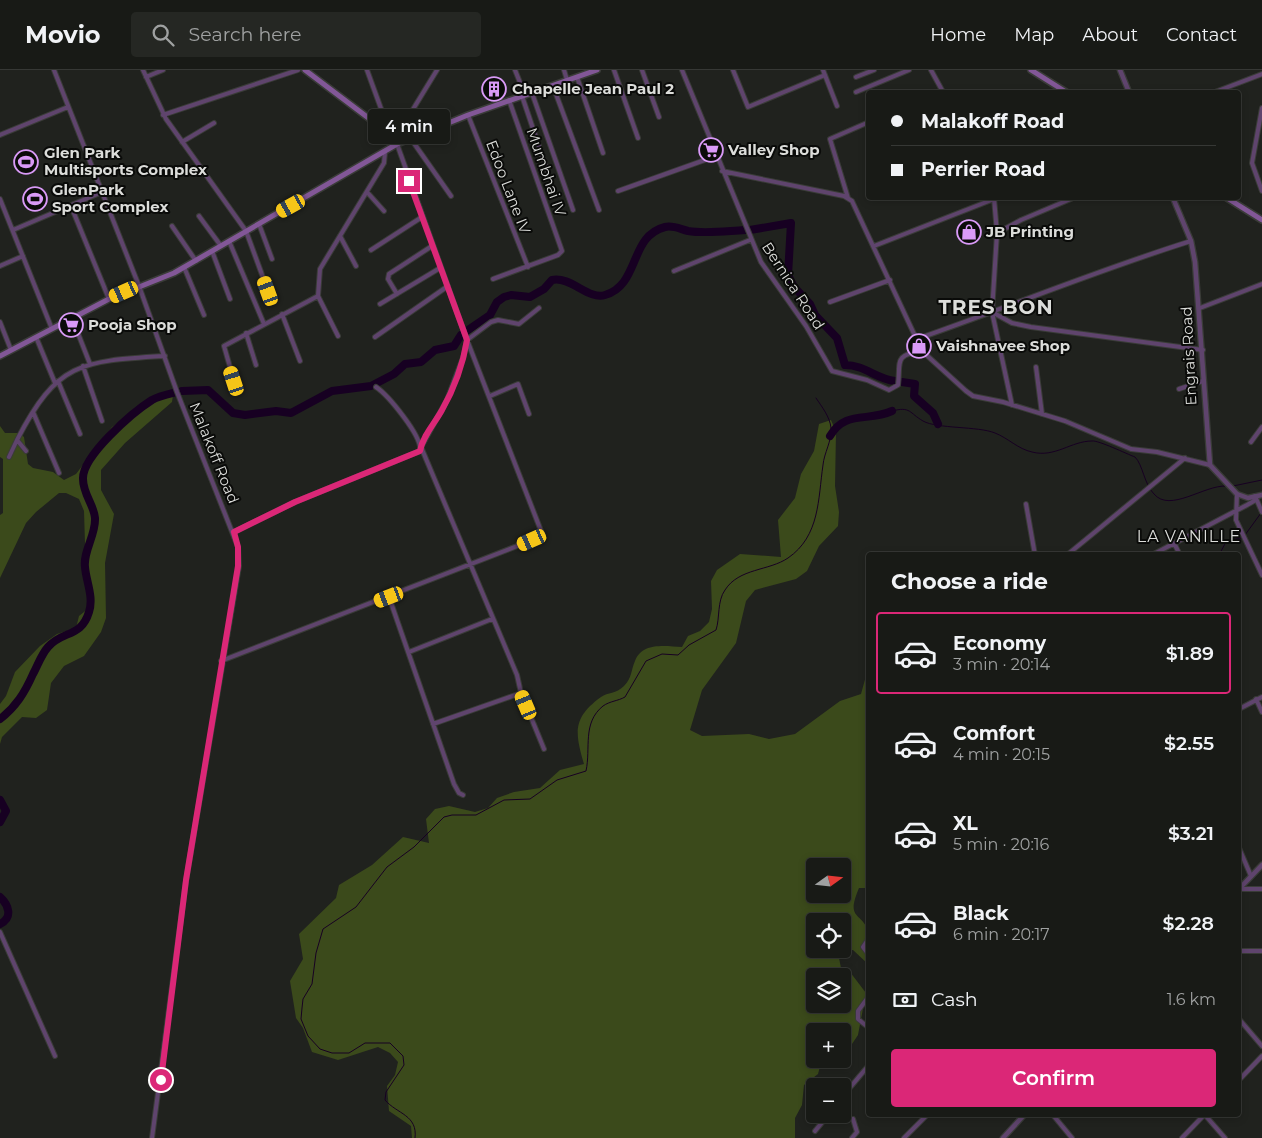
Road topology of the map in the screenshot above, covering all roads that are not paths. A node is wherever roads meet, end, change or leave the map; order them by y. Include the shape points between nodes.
1 (54, 70) edge
2 (143, 70) edge
3 (163, 70) edge
4 (298, 70) edge
5 (305, 70) edge
6 (367, 70) edge
7 (437, 70) edge
8 (515, 70) edge
9 (564, 70) edge
10 (597, 70) edge
11 (614, 70) edge
12 (642, 70) edge
13 (682, 70) edge
14 (733, 70) edge
15 (823, 70) edge
16 (874, 70) edge
17 (909, 70) edge
18 (1030, 70) edge
19 (1120, 70) edge
20 (933, 71) edge
21 (1262, 74) edge
22 (825, 75) junction
23 (146, 77) junction
24 (578, 77) junction
25 (856, 77) dead end
26 (568, 80) junction
27 (554, 86) junction
28 (942, 90) edge
29 (1061, 90) edge
30 (1128, 90) edge
31 (1220, 90) edge
32 (532, 92) junction
33 (856, 92) dead end
34 (523, 96) junction
35 (509, 100) junction
36 (837, 106) dead end
37 (68, 107) junction
38 (1262, 108) edge
39 (163, 115) junction
40 (468, 115) junction
41 (659, 118) dead end
42 (214, 123) dead end
43 (866, 123) edge
44 (1260, 132) edge
45 (0, 135) edge
46 (392, 138) junction
47 (638, 138) dead end
48 (411, 139) junction
49 (182, 142) junction
50 (397, 144) junction
51 (385, 152) junction
52 (603, 153) dead end
53 (716, 156) junction
54 (547, 170) dead end
55 (722, 171) junction
56 (618, 191) dead end
57 (1262, 191) edge
58 (102, 192) junction
59 (367, 192) junction
60 (451, 196) dead end
61 (848, 198) junction
62 (0, 199) edge
63 (989, 200) edge
64 (994, 200) edge
65 (1068, 200) edge
66 (1174, 200) edge
67 (1230, 200) edge
68 (70, 206) junction
69 (573, 210) dead end
70 (599, 210) dead end
71 (384, 211) dead end
72 (199, 216) dead end
73 (422, 218) junction
74 (1262, 220) edge
75 (259, 224) junction
76 (172, 226) dead end
77 (13, 230) junction
78 (246, 231) junction
79 (997, 234) junction
80 (340, 236) junction
81 (750, 240) junction
82 (230, 241) junction
83 (1191, 241) junction
84 (221, 246) junction
85 (432, 246) junction
86 (874, 246) junction
87 (371, 250) dead end
88 (212, 251) junction
89 (24, 256) junction
90 (272, 258) dead end
91 (196, 261) junction
92 (0, 266) edge
93 (356, 266) dead end
94 (528, 266) junction
95 (184, 267) junction
96 (440, 268) junction
97 (674, 271) dead end
98 (493, 279) dead end
99 (890, 280) junction
100 (1262, 284) edge
101 (139, 286) junction
102 (448, 286) junction
103 (268, 291) dead end
104 (397, 294) junction
105 (318, 296) junction
106 (109, 299) junction
107 (230, 299) dead end
108 (830, 302) dead end
109 (380, 304) dead end
110 (539, 308) dead end
111 (1200, 308) junction
112 (992, 312) junction
113 (282, 314) junction
114 (204, 316) dead end
115 (72, 318) junction
116 (0, 322) edge
117 (264, 324) junction
118 (52, 329) junction
119 (246, 333) junction
120 (338, 336) dead end
121 (36, 337) junction
122 (374, 337) dead end
123 (917, 339) junction
124 (467, 340) junction
125 (11, 350) junction
126 (1203, 350) junction
127 (922, 351) junction
128 (0, 356) edge
129 (165, 356) junction
130 (300, 361) dead end
131 (90, 364) junction
132 (256, 365) dead end
133 (83, 366) junction
134 (1036, 367) dead end
135 (234, 381) dead end
136 (1203, 381) junction
137 (56, 382) junction
138 (376, 387) dead end
139 (1179, 389) dead end
140 (490, 396) junction
141 (1012, 405) junction
142 (33, 412) junction
143 (529, 414) dead end
144 (1042, 414) junction
145 (102, 421) dead end
146 (1262, 427) edge
147 (80, 434) dead end
148 (17, 440) junction
149 (1251, 442) dead end
150 (421, 447) junction
151 (26, 451) dead end
152 (9, 457) dead end
153 (1185, 458) junction
154 (1210, 465) junction
155 (60, 473) dead end
156 (1235, 493) junction
157 (1262, 495) edge
158 (1255, 496) junction
159 (1026, 504) dead end
160 (1235, 510) junction
161 (1262, 512) edge
162 (234, 532) junction
163 (1174, 543) junction
164 (1034, 552) edge
165 (1071, 552) edge
166 (1158, 552) edge
167 (1178, 552) edge
168 (469, 565) junction
169 (1262, 575) edge
170 (389, 597) junction
171 (492, 619) junction
172 (408, 652) junction
173 (221, 661) junction
174 (521, 692) junction
175 (1262, 697) edge
176 (1256, 699) junction
177 (1241, 708) edge
178 (1262, 712) edge
179 (433, 724) junction
180 (544, 749) dead end
181 (463, 795) dead end
182 (1241, 853) edge
183 (1262, 865) edge
184 (1251, 876) junction
185 (1241, 887) edge
186 (1241, 889) edge
187 (1262, 889) edge
188 (0, 932) edge
189 (1241, 951) edge
190 (1262, 951) edge
191 (866, 1000) edge
192 (1241, 1021) edge
193 (866, 1025) edge
194 (1262, 1046) edge
195 (55, 1056) dead end
196 (1262, 1056) edge
197 (866, 1068) edge
198 (1241, 1078) edge
199 (851, 1086) edge
200 (925, 1117) edge
201 (1022, 1117) edge
202 (1055, 1117) edge
203 (1203, 1117) edge
204 (1207, 1117) edge
205 (853, 1119) dead end
206 (822, 1123) edge
207 (815, 1131) dead end
208 (152, 1138) edge
209 (852, 1138) edge
210 (904, 1138) edge
211 (1002, 1138) edge
212 (1072, 1138) edge
213 (1182, 1138) edge
214 (1225, 1138) edge

1 - 37 street, Malakoff Road
2 - 23 street
3 - 23 street
4 - 39 street
5 - 46 main road
6 - 46 street
7 - 50 street via 401,129
8 - 34 street
9 - 26 street
10 - 24 main road
11 - 47 street
12 - 41 street
13 - 53 street, Bernica Road
14 - 22 street via 748,107
15 - 22 street
16 - 25 street
17 - 33 street
18 - 29 main road
19 - 30 street
20 - 28 street
21 - 31 street
22 - 36 street
23 - 39 street
24 - 26 main road
24 - 52 street
26 - 27 main road
27 - 32 main road
27 - 70 street
32 - 34 main road
32 - 69 street
34 - 35 main road
34 - 54 street
35 - 40 main road
35 - 94 street, Mumbhai IV via 561,252
37 - 45 street
37 - 58 street, Malakoff Road
38 - 44 street
39 - 49 street
40 - 48 main road
40 - 94 street, Edoo Lane IV
42 - 49 street
43 - 61 street via 830,139
44 - 57 street via 1252,163
46 - 50 main road
48 - 50 main road
48 - 60 street
49 - 78 street
50 - 51 main road
50 - 73 street
51 - 59 street via 384,163
51 - 75 main road
53 - 55 street, Bernica Road
53 - 56 street
55 - 61 street
55 - 81 street, Bernica Road
58 - 68 street
58 - 101 street, Malakoff Road
59 - 71 street
59 - 80 street
61 - 86 street
62 - 77 street
63 - 86 street
64 - 79 street
65 - 79 street
66 - 83 street, Engrais Road
67 - 74 main road
68 - 77 street
68 - 106 street
72 - 84 street
73 - 85 street
73 - 87 street
75 - 78 main road
75 - 90 street
76 - 91 street
77 - 89 street
78 - 82 main road
78 - 103 street
79 - 112 street
80 - 93 street
80 - 105 street via 320,269
81 - 97 street
81 - 127 street, Bernica Road via 832,371 890,390 898,386 897,364 900,358
82 - 84 main road
82 - 117 street
83 - 111 street, Engrais Road
83 - 112 street via 1069,281
84 - 88 main road
85 - 96 street
85 - 104 street via 389,274 388,279
86 - 99 street
88 - 91 main road
88 - 107 street
89 - 92 street
89 - 118 street
91 - 95 main road
94 - 98 street
95 - 101 main road
95 - 114 street
96 - 102 street
96 - 104 street
99 - 108 street
99 - 123 street
100 - 111 street
101 - 106 main road
101 - 129 street, Malakoff Road
102 - 122 street
102 - 124 street
104 - 109 street
105 - 113 street
105 - 120 street
106 - 115 main road
110 - 124 street via 519,324 491,322
111 - 126 street, Engrais Road
112 - 123 street
112 - 126 street via 1012,323 1031,327
112 - 141 street
113 - 117 street
113 - 130 street
115 - 118 main road
115 - 131 street
116 - 125 street
117 - 119 street
118 - 121 main road
119 - 132 street
119 - 135 street via 223,349
121 - 125 main road
121 - 137 street
123 - 127 street
124 - 140 street
124 - 150 street via 447,400
125 - 128 main road
126 - 136 street, Engrais Road
127 - 141 street via 973,396
129 - 131 street
129 - 162 street, Malakoff Road
131 - 133 street
133 - 137 street
133 - 145 street
134 - 144 street
136 - 139 street
136 - 154 street, Engrais Road
137 - 142 street
137 - 147 street
138 - 150 street via 405,418
140 - 143 street via 518,384
140 - 168 street via 543,536
141 - 144 street
142 - 148 street
142 - 155 street
144 - 153 street via 1130,449
146 - 149 street
148 - 151 street
148 - 152 street
150 - 162 street via 412,455 295,502
150 - 168 street
153 - 154 street
153 - 165 street
154 - 156 street
156 - 158 street via 1248,498
156 - 160 street
157 - 158 street
158 - 160 street via 1254,501
158 - 161 street
159 - 164 street
160 - 163 street
160 - 169 street via 1241,534
162 - 173 street, Malakoff Road via 238,566
163 - 166 street
163 - 167 street
168 - 170 street
168 - 171 street
170 - 172 street
170 - 173 street
171 - 172 street
171 - 174 street via 517,675
172 - 179 street
173 - 208 street, Malakoff Road via 186,880
174 - 179 street
174 - 180 street
175 - 176 street
176 - 177 street
176 - 178 street
179 - 181 street via 454,784
182 - 184 street
183 - 184 street
184 - 185 street
186 - 187 street
188 - 195 street
189 - 190 street
191 - 193 street via 858,1018
192 - 194 street
196 - 198 street
197 - 199 street
200 - 210 street
201 - 211 street
202 - 212 street
203 - 213 street
204 - 214 street
205 - 209 street via 857,1132
206 - 207 street

